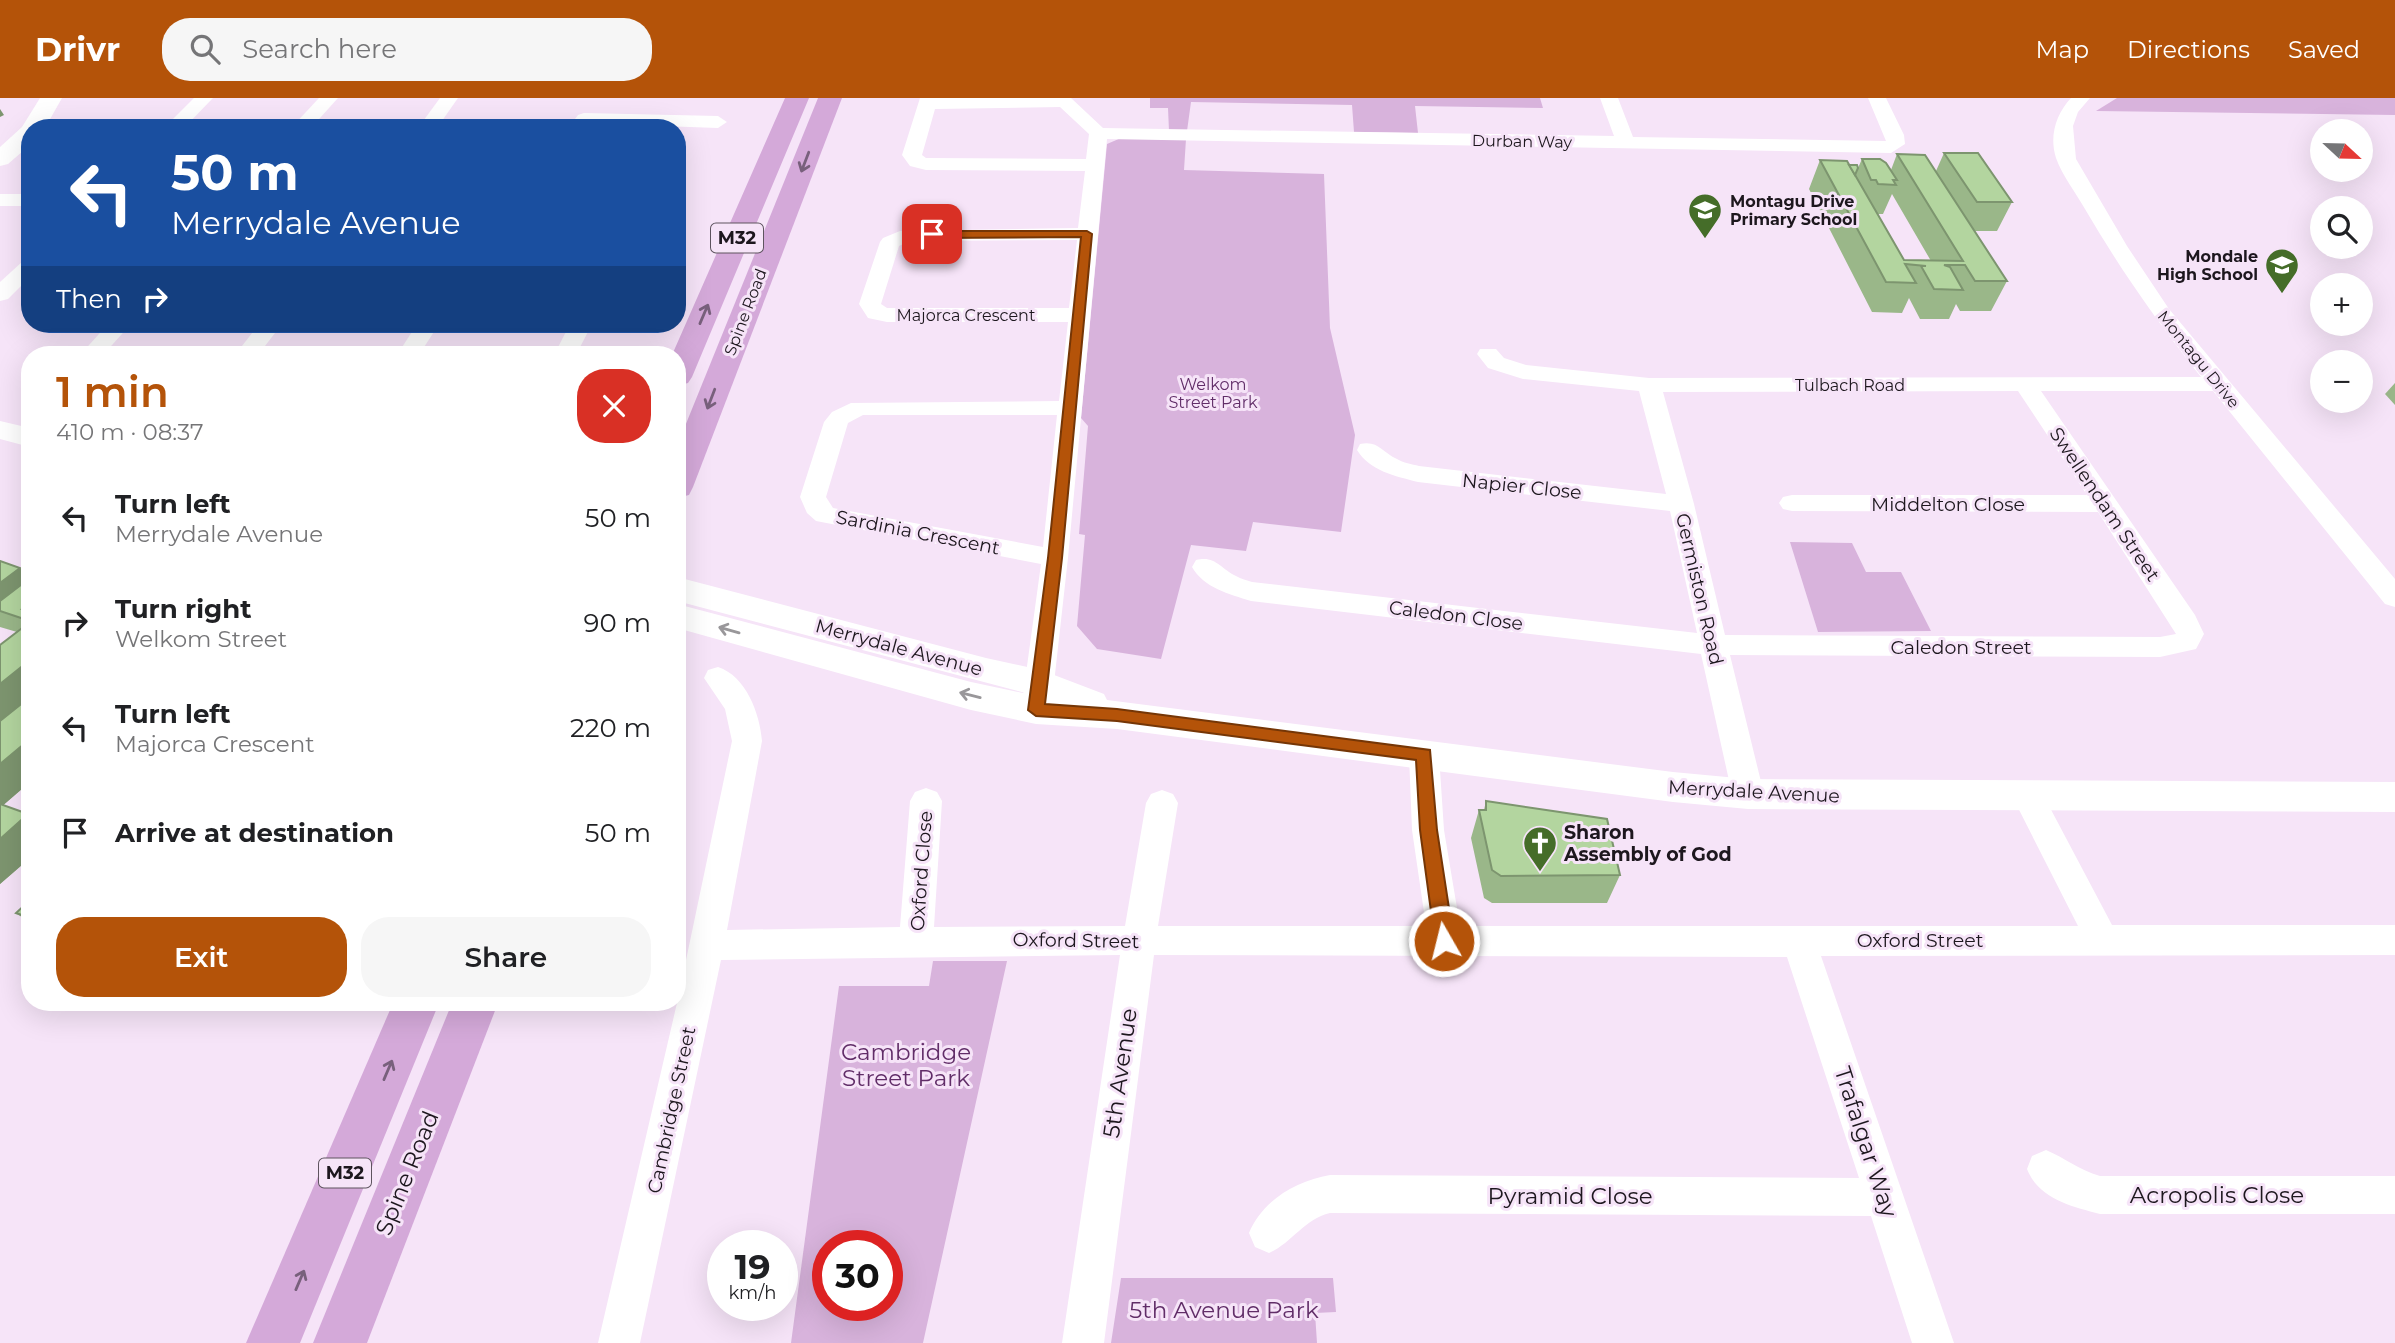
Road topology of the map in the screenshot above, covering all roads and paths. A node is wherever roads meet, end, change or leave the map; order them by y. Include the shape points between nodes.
1 (51, 98) edge
2 (204, 98) edge
3 (329, 98) edge
4 (449, 98) edge
5 (609, 98) edge
6 (797, 98) edge
7 (830, 98) edge
8 (1609, 98) edge
9 (1877, 98) edge
10 (2081, 98) edge
11 (1063, 100) edge
12 (928, 101) edge
13 (38, 119) edge
14 (182, 119) edge
15 (309, 119) edge
16 (434, 119) edge
17 (584, 119) edge
18 (686, 122) edge
19 (718, 122) dead end
20 (1098, 133) junction
21 (21, 140) edge
22 (1626, 143) junction
23 (0, 159) edge
24 (1094, 165) junction
25 (0, 200) edge
26 (21, 200) edge
27 (1087, 234) junction
28 (21, 274) edge
29 (0, 294) edge
30 (1079, 315) junction
31 (112, 333) edge
32 (99, 346) edge
33 (1488, 354) dead end
34 (686, 356) edge
35 (2219, 384) junction
36 (1649, 385) junction
37 (2025, 385) junction
38 (0, 405) edge
39 (1069, 408) junction
40 (21, 411) edge
41 (0, 430) edge
42 (21, 436) edge
43 (1369, 450) dead end
44 (686, 464) edge
45 (1681, 503) junction
46 (1792, 503) dead end
47 (2104, 504) junction
48 (1055, 558) junction
49 (1205, 567) dead end
50 (686, 591) edge
51 (2395, 597) edge
52 (686, 618) edge
53 (2185, 622) joint
54 (1713, 645) junction
55 (718, 678) dead end
56 (1039, 696) junction
57 (1424, 755) junction
58 (1748, 794) junction
59 (2028, 796) junction
60 (2395, 797) edge
61 (926, 801) dead end
62 (1162, 803) dead end
63 (2101, 939) junction
64 (916, 940) junction
65 (2395, 940) edge
66 (1139, 941) junction
67 (1444, 941) junction
68 (1799, 941) junction
69 (707, 945) junction
70 (413, 1011) edge
71 (472, 1011) edge
72 (2046, 1168) dead end
73 (2395, 1195) edge
74 (1884, 1197) junction
75 (1269, 1233) dead end
76 (273, 1343) edge
77 (340, 1343) edge
78 (619, 1343) edge
79 (1083, 1343) edge
80 (1933, 1343) edge

1 - 13 street
2 - 14 street
3 - 15 street
4 - 16 street
5 - 17 street
34 -> 6 main road, Spine Road / M32
7 -> 44 main road, Spine Road / M32
8 - 22 street
9 - 22 street, Durban Way via 1895,135 1896,144 1891,146
10 - 35 street, Montagu Drive via 2066,115 2062,131 2066,159 2161,313
11 - 12 street
11 - 20 street
12 - 24 street via 912,155 921,163
18 - 19 street
20 - 22 street, Durban Way
20 - 24 street
21 - 23 street
24 - 27 street
25 - 26 street
27 - 30 street
27 - 30 street, Majorca Crescent via 897,237 890,242 870,304 876,313 887,316
28 - 29 street
30 - 39 street
31 - 32 street
33 - 36 street, Tulbach Road via 1506,368 1523,372
35 - 37 street, Tulbach Road
35 - 51 street, Montagu Drive
36 - 37 street, Tulbach Road
36 - 45 street, Germiston Road
37 - 47 street, Swellendam Street
38 - 40 street
39 - 48 street
39 - 48 street, Sardinia Crescent via 859,408 836,422 813,497 825,515
41 - 42 street
43 - 45 street, Napier Close via 1388,465 1418,474
45 - 54 street, Germiston Road
46 - 47 street, Middelton Close
47 - 53 street, Swellendam Street
48 - 56 street
49 - 54 street, Caledon Close via 1226,583 1251,592
50 - 56 street, Merrydale Avenue via 986,671
56 -> 52 street, Merrydale Avenue via 958,693
53 - 54 street, Caledon Street via 2189,639 2160,647
54 - 58 street, Germiston Road
55 - 69 street, Cambridge Street via 747,719 747,741
56 - 57 street, Merrydale Avenue via 1117,715
57 - 58 street, Merrydale Avenue
57 - 67 street via 1427,818
58 - 59 street, Merrydale Avenue
59 - 60 street, Merrydale Avenue
59 - 63 street
61 - 64 street, Oxford Close
62 - 66 street, 5th Avenue
63 - 65 street, Oxford Street
63 - 68 street, Oxford Street
64 - 66 street, Oxford Street
64 - 69 street, Oxford Street
66 - 67 street, Oxford Street
66 - 79 street, 5th Avenue
67 - 68 street, Oxford Street
68 - 74 street, Trafalgar Way
69 - 78 street, Cambridge Street
76 -> 70 main road, M32
71 - 77 main road, Spine Road / M32
72 - 73 street, Acropolis Close via 2070,1187 2100,1195
74 - 75 street, Pyramid Close via 1330,1194 1305,1201
74 - 80 street, Trafalgar Way

